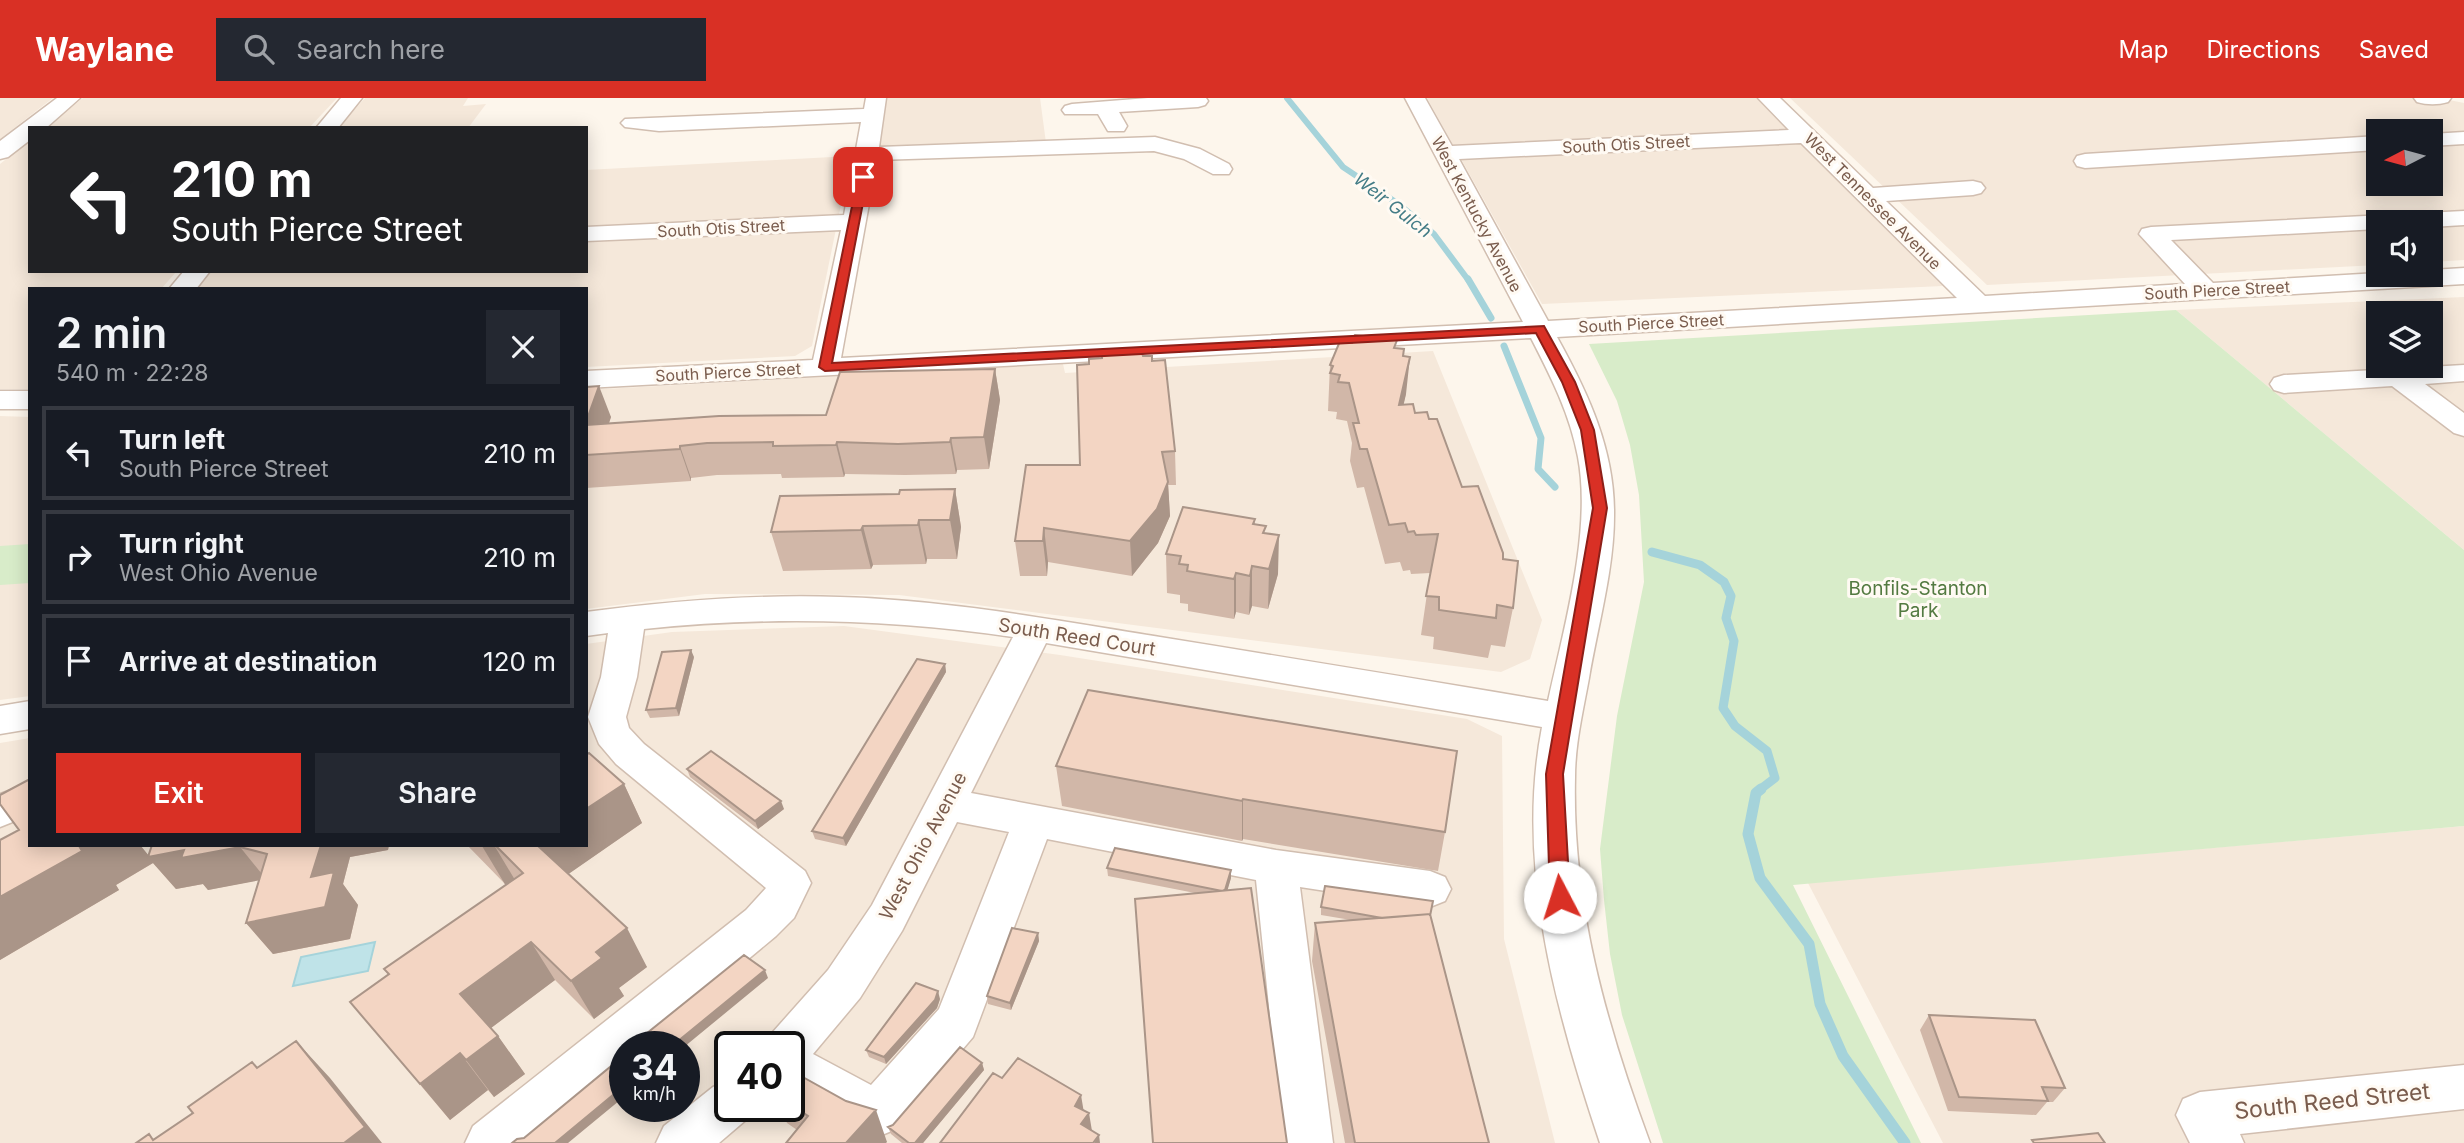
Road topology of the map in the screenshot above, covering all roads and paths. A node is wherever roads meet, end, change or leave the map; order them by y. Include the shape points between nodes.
1 (70, 98) edge
2 (352, 98) edge
3 (1415, 98) edge
4 (1768, 98) edge
5 (2424, 98) edge
6 (2441, 98) edge
7 (1198, 100) dead end
8 (875, 106) edge
9 (1105, 107) junction
10 (1072, 110) dead end
11 (632, 123) dead end
12 (32, 126) edge
13 (328, 126) edge
14 (1808, 136) junction
15 (2464, 138) edge
16 (2443, 139) edge
17 (2366, 144) edge
18 (1126, 145) junction
19 (1444, 153) junction
20 (867, 155) junction
21 (2085, 160) dead end
22 (1221, 169) dead end
23 (1973, 188) dead end
24 (1866, 195) junction
25 (2464, 218) edge
26 (2443, 219) edge
27 (855, 222) junction
28 (2366, 223) edge
29 (588, 234) edge
30 (196, 273) edge
31 (2464, 276) edge
32 (184, 287) edge
33 (2206, 291) junction
34 (1978, 304) junction
35 (1540, 329) junction
36 (825, 367) junction
37 (2464, 373) edge
38 (2443, 374) edge
39 (2382, 378) edge
40 (2399, 378) edge
41 (588, 380) edge
42 (2284, 384) dead end
43 (0, 400) edge
44 (28, 400) edge
45 (2464, 427) edge
46 (628, 618) junction
47 (588, 624) edge
48 (1035, 629) junction
49 (598, 702) edge
50 (28, 715) edge
51 (1563, 718) junction
52 (0, 720) edge
53 (28, 799) edge
54 (947, 804) junction
55 (0, 811) edge
56 (1033, 822) junction
57 (1276, 867) junction
58 (1430, 889) dead end
59 (804, 1031) edge
60 (805, 1074) edge
61 (2464, 1087) edge
62 (714, 1116) edge
63 (2209, 1129) edge
64 (490, 1143) edge
65 (681, 1143) edge
66 (1308, 1143) edge
67 (1626, 1143) edge

1 - 12 street
2 - 13 street
3 - 19 street, West Kentucky Avenue
4 - 14 street, West Tennessee Avenue
5 - 6 street
7 - 9 street
8 - 11 street via 659,125
8 - 20 street
9 - 10 street
9 - 18 street
14 - 19 street, South Otis Street
14 - 24 street, West Tennessee Avenue
15 - 16 street
17 - 21 street
18 - 20 street
18 - 22 street via 1167,146
19 - 35 street, West Kentucky Avenue
20 - 27 street
23 - 24 street
24 - 34 street, West Tennessee Avenue
25 - 26 street
27 - 29 street, South Otis Street
27 - 36 street
28 - 33 street via 2151,234
30 - 32 street
31 - 33 street, South Pierce Street
33 - 34 street, South Pierce Street
34 - 35 street, South Pierce Street
35 - 36 street, South Pierce Street
35 - 51 street, West Kentucky Avenue via 1580,408 1599,488 1597,536
36 - 41 street, South Pierce Street
37 - 38 street
39 - 42 street
40 - 45 street
43 - 44 street
46 - 47 street, South Reed Court
46 - 48 street, South Reed Court via 708,610 841,609 925,614
46 - 49 street via 619,677
48 - 51 street, South Reed Court
48 - 54 street, West Ohio Avenue
49 - 64 street via 622,747 790,883 779,905 755,928
50 - 52 street
51 - 67 street, West Kentucky Avenue via 1554,806 1563,919 1580,1007
53 - 55 street
54 - 56 street
54 - 59 street, West Ohio Avenue via 857,966
56 - 57 street
56 - 60 street via 957,1022 877,1114
57 - 58 street
57 - 66 street
61 - 63 street, South Reed Street
62 - 65 street

